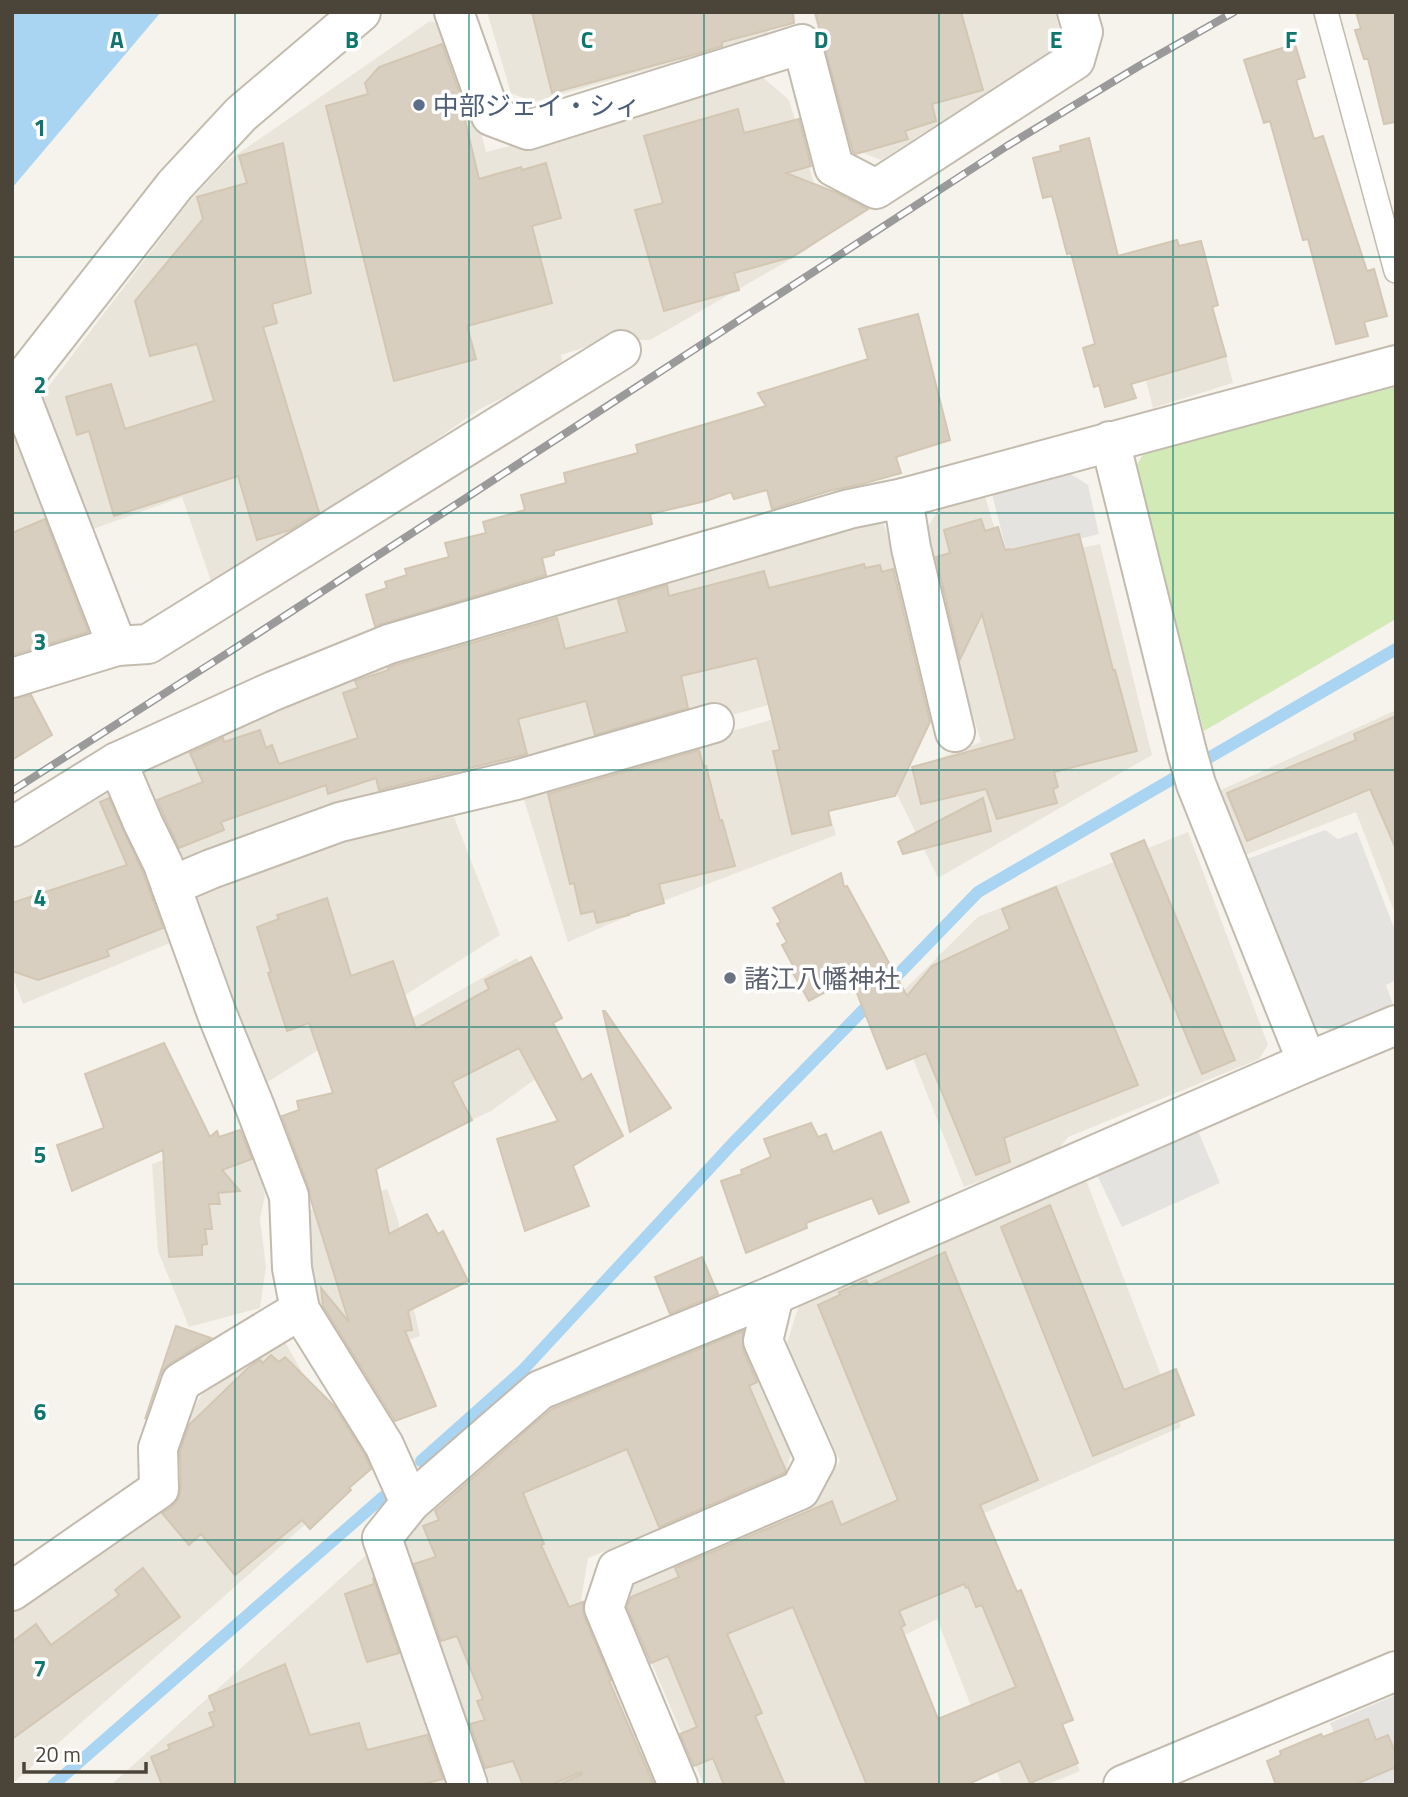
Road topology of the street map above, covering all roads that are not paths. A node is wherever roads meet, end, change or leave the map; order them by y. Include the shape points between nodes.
1 (361, 12) edge
2 (454, 12) edge
3 (1077, 12) edge
4 (1326, 12) edge
5 (798, 28) edge
6 (1396, 271) edge
7 (621, 350) dead end
8 (1396, 365) edge
9 (14, 390) edge
10 (1110, 441) junction
11 (903, 498) junction
12 (117, 646) junction
13 (12, 678) edge
14 (714, 723) dead end
15 (955, 732) dead end
16 (117, 762) junction
17 (12, 827) edge
18 (171, 886) junction
19 (1396, 1025) edge
20 (1307, 1062) junction
21 (774, 1295) junction
22 (300, 1310) junction
23 (411, 1503) junction
24 (12, 1591) edge
25 (1396, 1671) edge
26 (468, 1785) edge
27 (678, 1785) edge
28 (1123, 1785) edge

1 - 9 street via 241,114 185,175
2 - 5 street via 491,116 528,130
3 - 5 street via 1083,32 1075,60 876,189 834,167
4 - 6 lane
7 - 12 street via 148,644
8 - 10 street
9 - 12 street
10 - 11 street
10 - 20 street via 1191,768
11 - 15 street
11 - 16 street via 849,509 390,645 273,691
12 - 13 street
14 - 18 street via 516,780 340,822
16 - 17 street
16 - 18 street
18 - 22 street via 289,1196 292,1268
19 - 20 street
20 - 21 street
21 - 23 street via 540,1390
21 - 27 street via 763,1340 816,1460 800,1490 617,1569 604,1608
22 - 23 street via 384,1445
22 - 24 street via 181,1382 158,1448 159,1489
23 - 26 street via 382,1538
25 - 28 street

